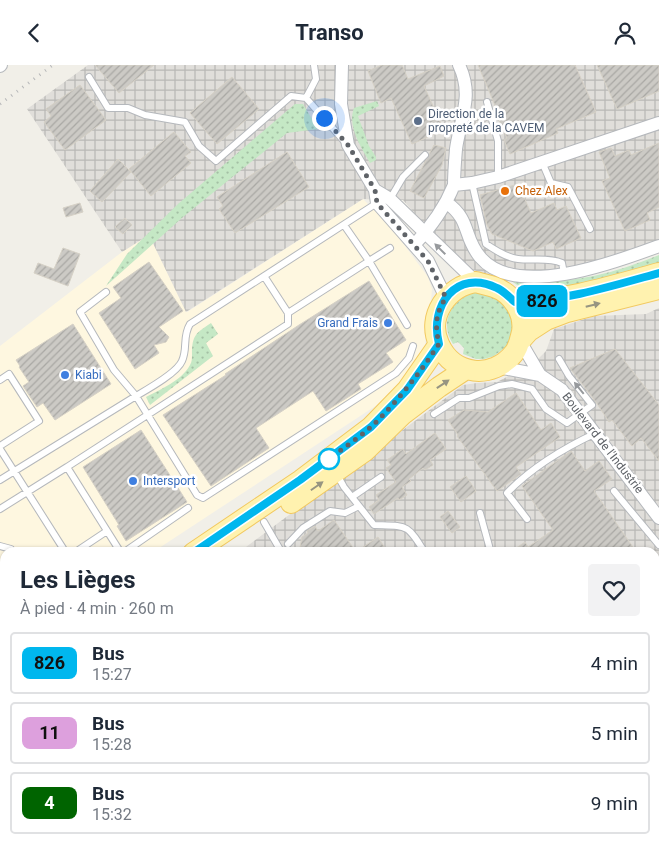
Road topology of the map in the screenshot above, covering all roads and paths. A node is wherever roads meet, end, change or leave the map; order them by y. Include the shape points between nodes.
1 (314, 65) edge
2 (342, 65) edge
3 (459, 65) edge
4 (89, 77) dead end
5 (306, 98) junction
6 (487, 103) dead end
7 (659, 123) edge
8 (348, 145) junction
9 (425, 155) dead end
10 (542, 162) junction
11 (498, 177) junction
12 (472, 183) junction
13 (454, 185) junction
14 (375, 190) junction
15 (390, 199) junction
16 (377, 203) junction
17 (446, 203) junction
18 (344, 225) junction
19 (590, 229) dead end
20 (425, 234) junction
21 (414, 245) junction
22 (659, 246) edge
23 (390, 248) dead end
24 (369, 261) junction
25 (564, 273) junction
26 (659, 273) edge
27 (264, 277) junction
28 (476, 282) junction
29 (659, 289) edge
30 (106, 292) dead end
31 (446, 298) junction
32 (515, 302) junction
33 (288, 313) junction
34 (407, 325) dead end
35 (520, 341) junction
36 (439, 344) junction
37 (412, 347) dead end
38 (559, 359) dead end
39 (498, 367) junction
40 (466, 369) junction
41 (540, 375) junction
42 (0, 380) edge
43 (136, 396) junction
44 (434, 414) dead end
45 (582, 414) junction
46 (148, 415) junction
47 (596, 433) junction
48 (0, 447) edge
49 (67, 467) junction
50 (14, 471) junction
51 (336, 472) junction
52 (381, 477) dead end
53 (0, 480) edge
54 (614, 491) dead end
55 (27, 493) junction
56 (352, 497) junction
57 (359, 506) junction
58 (188, 508) dead end
59 (0, 509) edge
60 (480, 513) dead end
61 (659, 518) edge
62 (527, 519) dead end
63 (264, 522) junction
64 (108, 531) junction
65 (288, 544) dead end
66 (659, 545) edge
67 (62, 547) edge
68 (83, 547) edge
69 (118, 547) edge
70 (131, 547) edge
71 (202, 547) edge
72 (228, 547) edge
73 (279, 547) edge
74 (421, 547) edge
75 (489, 547) edge

1 - 5 lane via 316,79
2 - 8 street via 341,103
3 - 13 street via 465,77 466,104 456,148
4 - 5 lane via 108,108 128,108 145,115 185,122 199,146 216,161 291,96
5 - 8 lane
6 - 11 lane via 498,141
7 - 10 street
8 - 14 street
9 - 15 lane via 404,177
10 - 11 street
10 - 19 lane via 551,183 568,187
11 - 12 street
12 - 13 street
12 - 25 lane via 486,244 516,259 556,260 562,263
13 - 17 street
14 - 15 street
14 - 16 street
15 - 20 street
16 - 18 lane
16 - 21 street
17 - 20 street
17 - 25 street via 463,219 473,247 491,267 528,277
18 - 24 lane
18 - 27 lane
20 - 21 street
28 -> 20 street
21 - 31 street via 428,261
22 - 25 street via 602,266
23 - 24 lane
24 - 33 lane
24 - 34 lane
26 - 32 main road via 568,297
27 - 33 lane
27 - 43 lane via 190,324 184,337 182,361 177,369
28 - 31 main road via 465,284
28 - 32 main road via 496,287
35 -> 29 main road via 546,320 567,312
30 - 43 lane via 80,312 114,370
31 - 36 main road via 438,312 436,331
32 - 35 main road via 523,325
33 - 46 lane via 288,324
35 - 39 main road via 506,362
35 - 41 street, Boulevard de l'Industrie
36 - 40 main road via 447,355
36 - 71 main road via 407,390 371,427
37 - 46 lane via 409,359 396,373 203,499 197,495
45 -> 38 lane via 592,405 568,376
39 - 40 main road via 487,371
39 - 41 street, Boulevard de l'Industrie
51 -> 40 main road via 365,451 402,415
41 - 45 street, Boulevard de l'Industrie via 562,391
42 - 48 lane via 9,375 39,421
43 - 46 lane
43 - 50 lane
44 - 45 lane via 459,398 469,398 512,384 532,389 546,409 568,423
45 - 47 street, Boulevard de l'Industrie
46 - 49 lane
47 - 61 street, Boulevard de l'Industrie
47 - 62 lane via 568,446 519,480 507,493
48 - 50 lane
49 - 55 lane
49 - 64 lane
50 - 53 lane
50 - 55 lane
51 - 56 lane
63 -> 51 main road
52 - 56 lane
54 - 66 lane
55 - 59 lane
55 - 67 lane
56 - 57 lane
57 - 65 lane via 345,513 330,511 303,529
57 - 74 lane via 374,525 405,526
58 - 70 lane
60 - 75 lane
63 - 72 main road
63 - 73 lane
64 - 68 lane
64 - 69 lane

